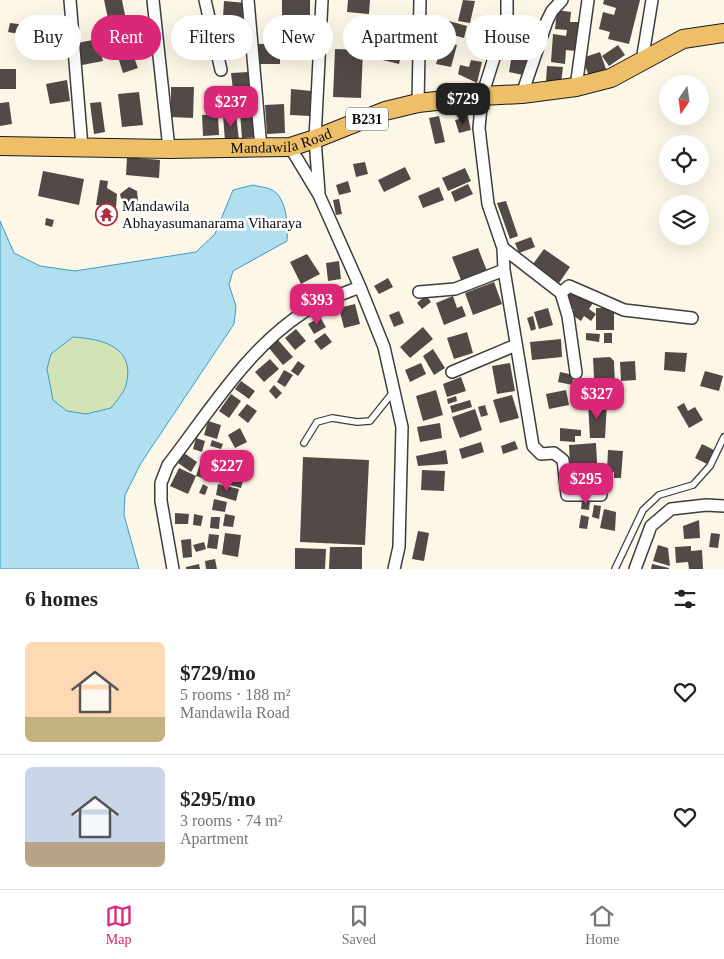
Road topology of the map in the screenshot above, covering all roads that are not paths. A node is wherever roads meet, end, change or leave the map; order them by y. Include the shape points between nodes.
1 (70, 0) edge
2 (153, 0) edge
3 (205, 0) edge
4 (248, 0) edge
5 (322, 0) edge
6 (420, 0) edge
7 (506, 0) edge
8 (562, 0) edge
9 (588, 0) edge
10 (652, 0) edge
11 (724, 32) edge
12 (642, 61) junction
13 (221, 70) dead end
14 (576, 87) junction
15 (522, 94) junction
16 (482, 96) junction
17 (418, 103) junction
18 (315, 139) junction
19 (0, 146) edge
20 (290, 146) junction
21 (82, 147) junction
22 (261, 148) junction
23 (169, 149) junction
24 (319, 195) junction
25 (503, 248) junction
26 (504, 270) junction
27 (360, 287) junction
28 (419, 292) dead end
29 (561, 293) junction
30 (692, 318) dead end
31 (516, 345) junction
32 (452, 372) dead end
33 (576, 373) dead end
34 (394, 391) junction
35 (724, 437) edge
36 (304, 443) dead end
37 (601, 495) dead end
38 (724, 506) edge
39 (173, 569) edge
40 (394, 569) edge
41 (615, 569) edge
42 (635, 569) edge

1 - 21 street
2 - 23 street
3 - 13 street
4 - 22 street
5 - 18 street
6 - 17 street
7 - 16 street via 507,17
8 - 15 street via 546,21
9 - 14 street
10 - 12 street
11 - 12 main road, Mandawila Road / B231 via 683,39
12 - 14 main road, Mandawila Road / B231 via 611,78
14 - 15 main road, Mandawila Road / B231
15 - 16 main road, Mandawila Road / B231
16 - 17 main road, Mandawila Road / B231
16 - 25 street via 479,128 488,204
17 - 18 main road, Mandawila Road / B231 via 386,111
18 - 20 main road, Mandawila Road / B231
18 - 24 street
19 - 21 main road, Mandawila Road / B231
20 - 22 main road, Mandawila Road / B231
20 - 24 street
21 - 23 main road, Mandawila Road / B231
22 - 23 main road, Mandawila Road / B231
24 - 27 street
25 - 26 street
25 - 29 street
26 - 28 street via 454,288
26 - 31 street
27 - 34 street via 384,347
27 - 39 street via 305,311 272,337 239,372 168,465 161,483 161,501
29 - 30 street via 569,286 624,310
29 - 33 street via 568,316
31 - 32 street
31 - 37 street via 533,446 541,454 554,453 563,460 567,495
34 - 36 lane via 370,421 332,418 317,422
34 - 40 street via 402,427 399,546
35 - 41 lane via 710,466 692,485 659,495 643,510
38 - 42 street via 671,509 651,526

